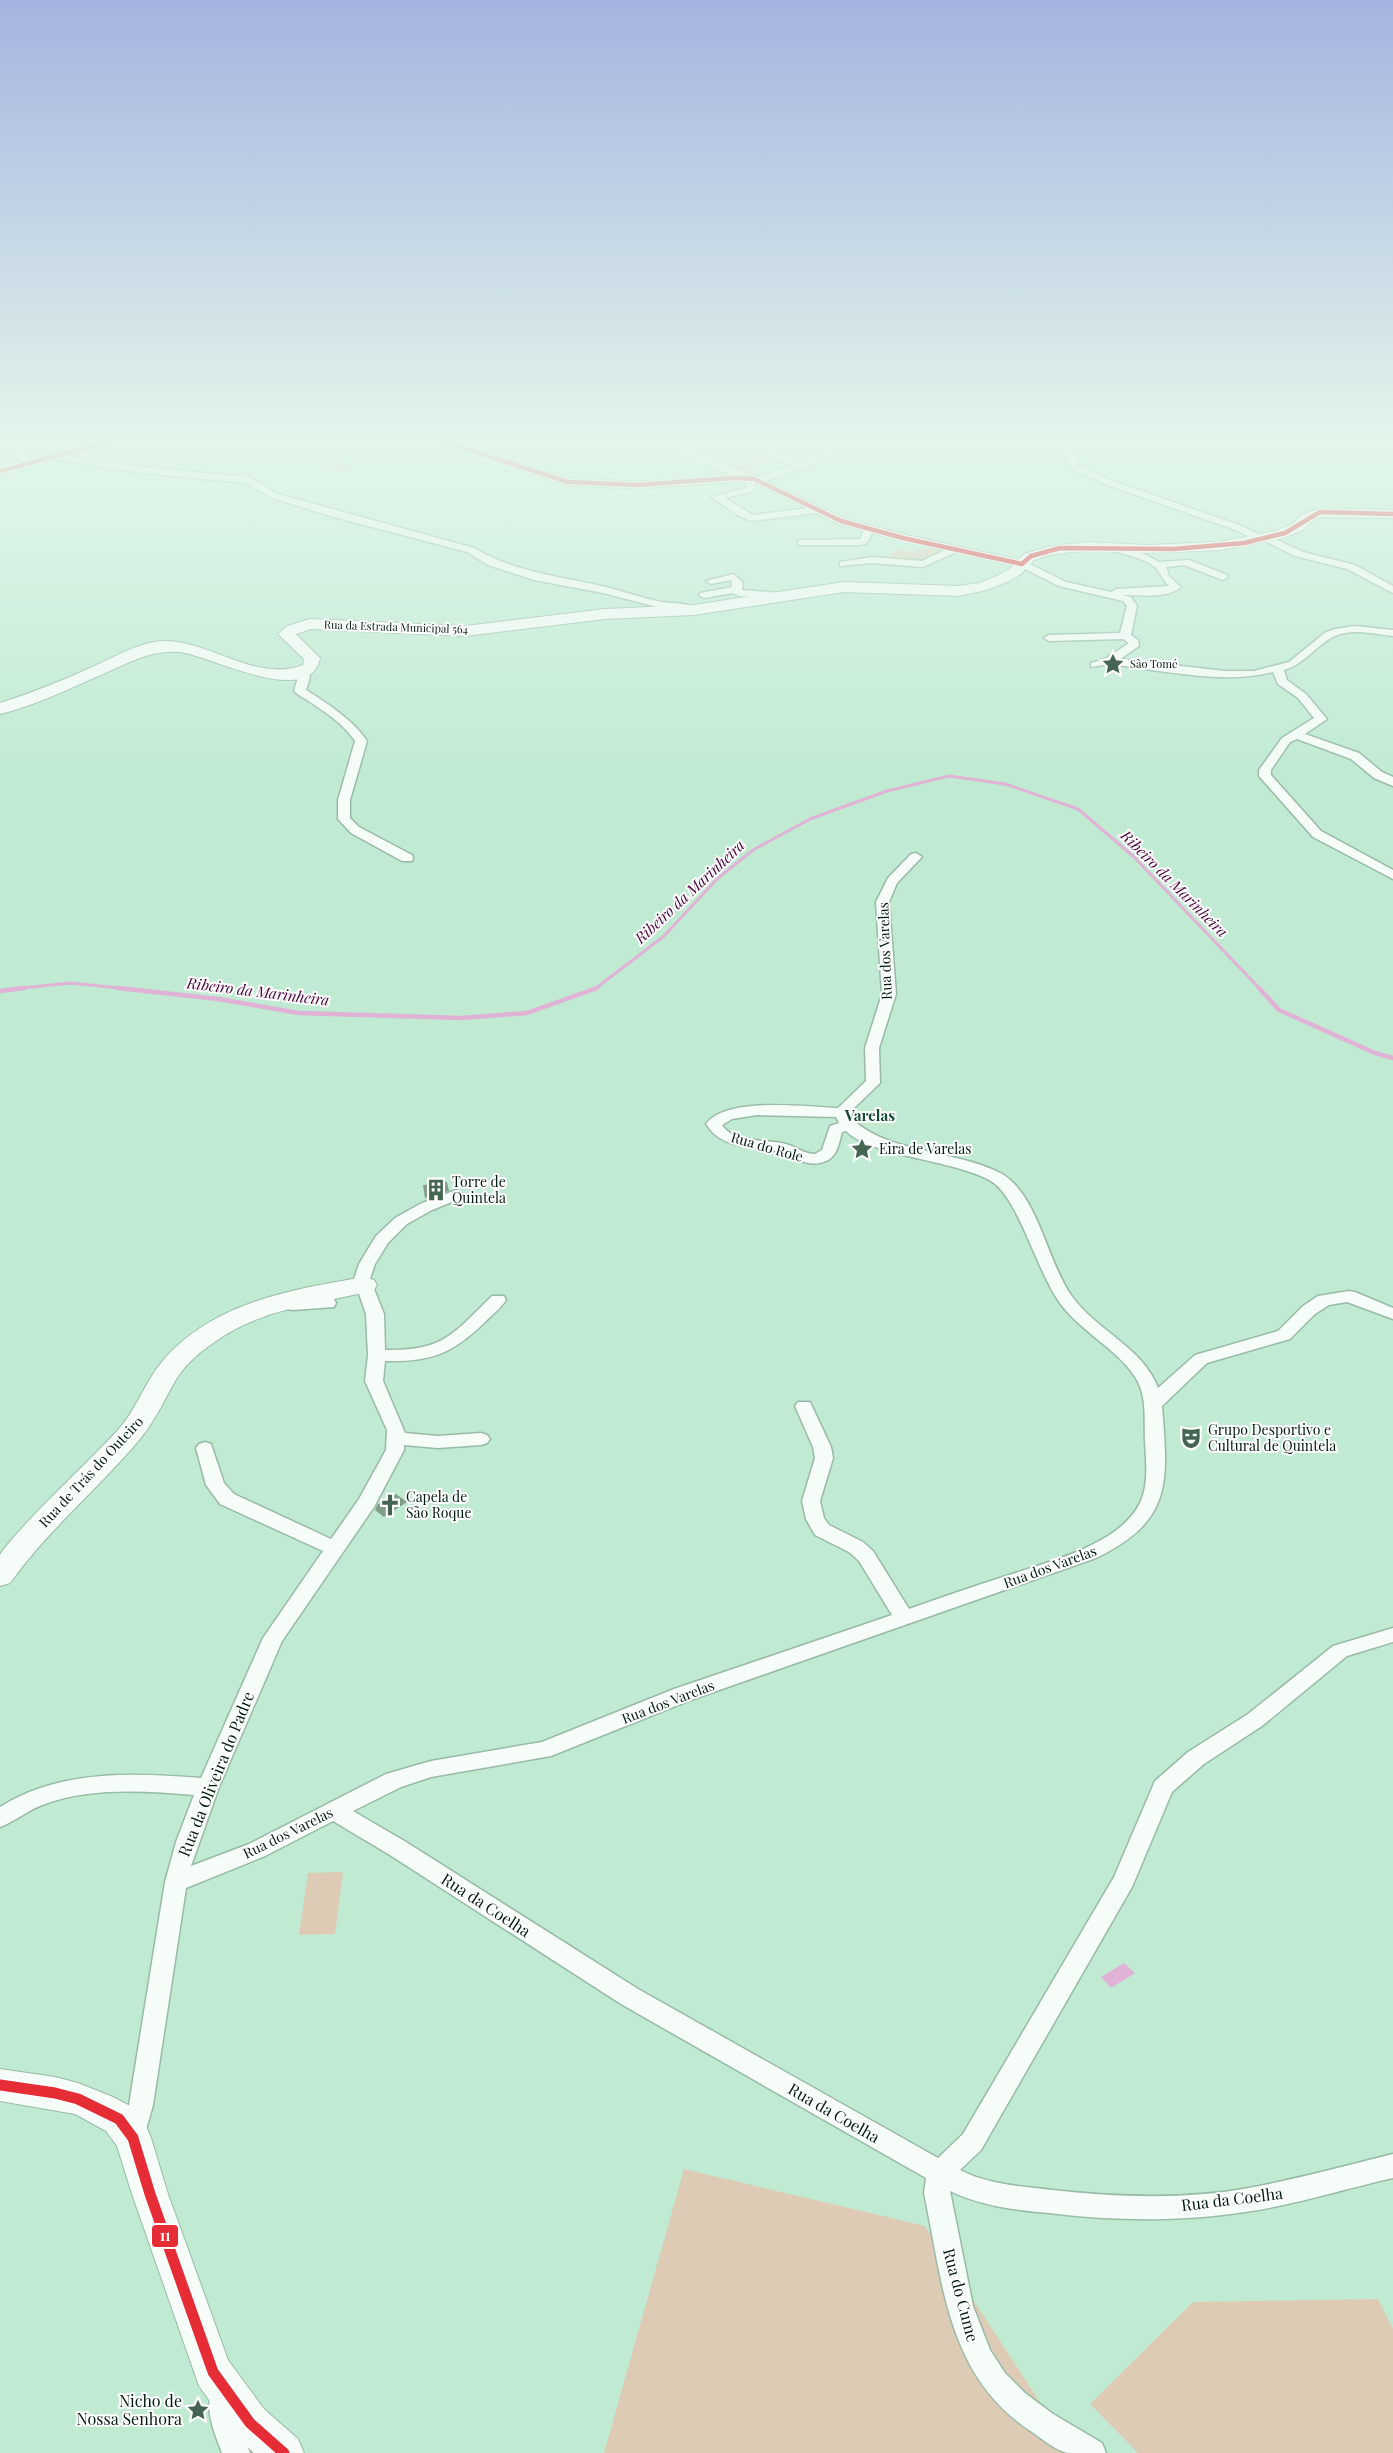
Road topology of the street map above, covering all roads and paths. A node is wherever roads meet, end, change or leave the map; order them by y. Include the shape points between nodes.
1 (481, 556) edge
2 (939, 556) edge
3 (989, 556) edge
4 (1007, 556) edge
5 (1031, 556) edge
6 (1141, 556) edge
7 (1309, 556) edge
8 (996, 558) junction
9 (844, 564) dead end
10 (1022, 564) junction
11 (1158, 565) junction
12 (1223, 577) dead end
13 (711, 581) dead end
14 (1393, 590) edge
15 (739, 592) junction
16 (1101, 593) junction
17 (704, 594) dead end
18 (780, 596) junction
19 (697, 610) junction
20 (1393, 633) edge
21 (1125, 636) junction
22 (1049, 638) dead end
23 (1109, 661) junction
24 (1095, 665) dead end
25 (1278, 669) junction
26 (302, 672) junction
27 (0, 709) edge
28 (1295, 734) junction
29 (1393, 782) edge
30 (916, 857) dead end
31 (406, 858) dead end
32 (1393, 875) edge
33 (845, 1119) junction
34 (456, 1195) dead end
35 (365, 1285) junction
36 (498, 1300) dead end
37 (328, 1303) dead end
38 (1393, 1314) edge
39 (210, 1335) junction
40 (377, 1355) junction
41 (1153, 1404) junction
42 (804, 1406) dead end
43 (397, 1438) junction
44 (481, 1439) dead end
45 (205, 1448) dead end
46 (333, 1548) junction
47 (0, 1576) edge
48 (905, 1619) junction
49 (1393, 1635) edge
50 (208, 1787) junction
51 (334, 1811) junction
52 (0, 1818) edge
53 (176, 1882) junction
54 (0, 2085) edge
55 (133, 2138) junction
56 (1393, 2166) edge
57 (940, 2172) junction
58 (218, 2379) junction
59 (236, 2453) edge
60 (284, 2453) edge
61 (1092, 2453) edge

1 - 19 street via 538,578
2 - 9 street via 923,564 872,560
3 - 8 street
4 - 8 street
5 - 10 main road, Rua da Estrada Municipal 564
6 - 11 street
7 - 14 street via 1352,567
8 - 10 street
10 - 16 street via 1060,582
10 - 18 main road, Rua da Estrada Municipal 564 via 1000,581 958,591 855,586
11 - 12 street via 1187,563
11 - 16 street via 1175,589
13 - 15 street via 734,577
15 - 17 street
15 - 18 street
16 - 21 street via 1127,599 1131,603
18 - 19 main road, Rua da Estrada Municipal 564
19 - 26 main road, Rua da Estrada Municipal 564 via 605,614 465,631 310,624 286,634 312,658 310,668
20 - 25 street via 1355,629 1338,631 1296,663
21 - 22 street
21 - 23 street via 1134,642 1134,646
23 - 24 street
23 - 25 street via 1240,675
25 - 28 street via 1282,682 1302,696 1321,718
26 - 27 main road via 256,673 187,648 161,646
26 - 31 street via 304,677 300,691 324,706 362,740 344,800 346,822
28 - 29 street via 1355,756 1378,775
28 - 32 street via 1282,744 1266,770 1267,778 1319,836
30 - 33 street, Rua dos Varelas via 891,881 881,904 889,994 887,1006 872,1048 873,1083
33 - 33 street, Rua do Role via 750,1111 724,1116 716,1120 714,1126 722,1134 742,1141 783,1148 815,1160 830,1149 835,1129
33 - 41 street, Rua dos Varelas via 882,1142 985,1171 1007,1184 1063,1296 1140,1371 1149,1386
34 - 35 street via 426,1207 392,1229 374,1251 362,1280
35 - 39 main road, Rua de Trás do Outeiro via 274,1303 242,1316
35 - 40 street via 375,1314
36 - 40 street via 459,1338 434,1353
37 - 39 street via 286,1306 230,1324
38 - 41 street via 1349,1296 1324,1300 1284,1335 1201,1360
39 - 47 main road, Rua de Trás do Outeiro via 176,1362 130,1433 25,1543
40 - 43 street via 373,1376 375,1388
41 - 48 street, Rua dos Varelas via 1155,1488 1148,1506 1126,1532 1093,1552
42 - 48 street via 824,1452 812,1501 814,1519 822,1530 856,1547 866,1556
43 - 44 street via 438,1442
43 - 46 street via 390,1462 367,1502
45 - 46 street via 215,1485 227,1499
46 - 50 street, Rua da Oliveira do Padre via 268,1648
48 - 51 street, Rua dos Varelas via 681,1695 544,1750 431,1769 401,1778
49 - 57 street via 1340,1651 1254,1720 1191,1761 1163,1787 1127,1874 1106,1912 972,2142
50 - 52 street via 134,1785 77,1788 43,1795
50 - 53 street, Rua da Oliveira do Padre
51 - 53 street, Rua dos Varelas via 257,1850
51 - 57 street, Rua da Coelha via 387,1841 586,1970
53 - 55 street, Rua da Oliveira do Padre
54 - 55 main road via 78,2099 119,2119
55 - 58 main road via 198,2334
56 - 57 street, Rua da Coelha via 1248,2200 1138,2208 1000,2196 964,2185
57 - 61 street, Rua do Cume via 937,2193 957,2292 979,2356 1016,2404
58 - 59 street via 227,2430
58 - 60 main road via 250,2423

